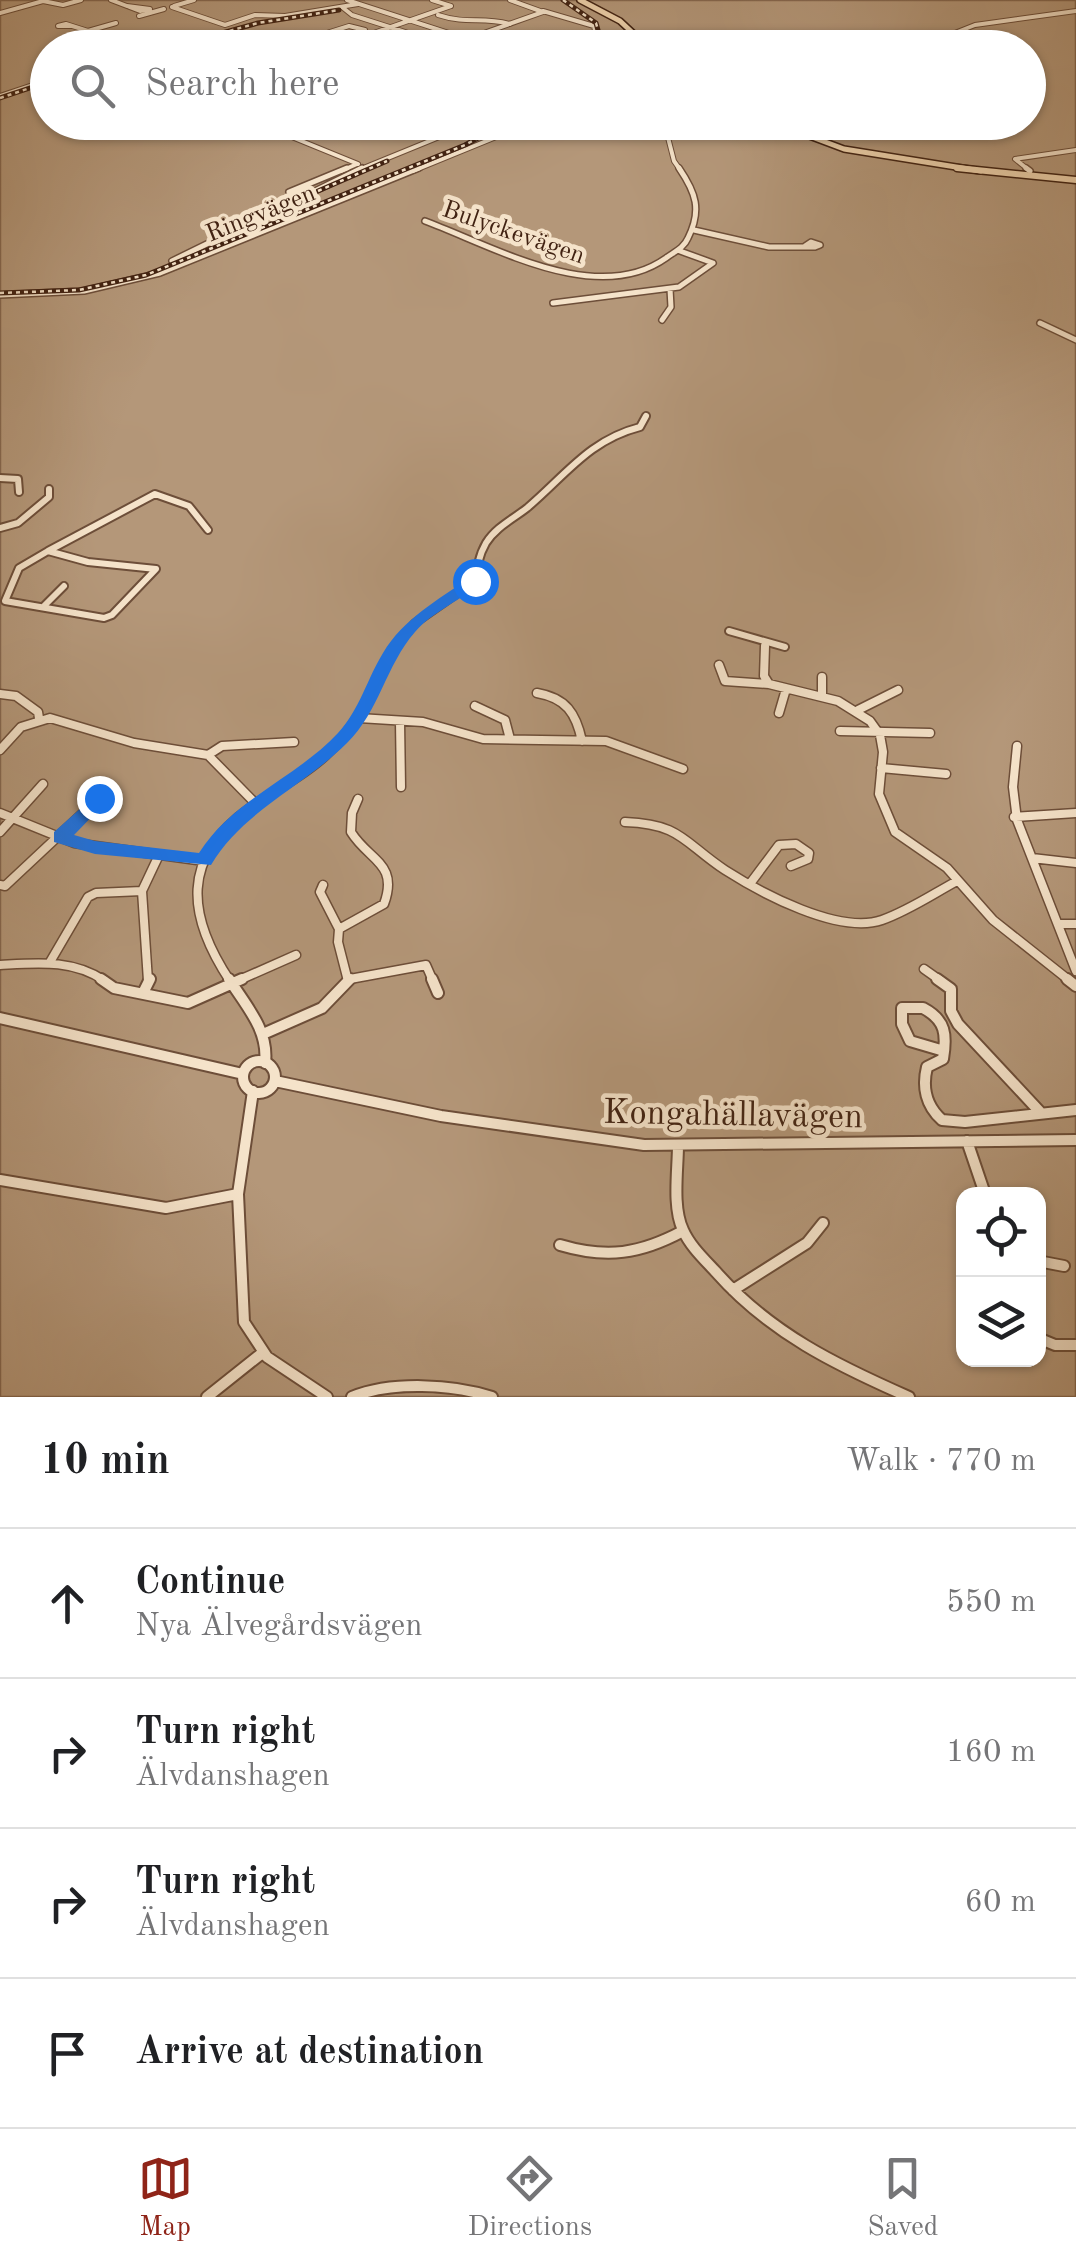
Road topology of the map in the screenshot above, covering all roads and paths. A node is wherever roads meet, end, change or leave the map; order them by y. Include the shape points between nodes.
1 (42, 0) edge
2 (52, 0) edge
3 (78, 0) edge
4 (102, 0) edge
5 (111, 0) edge
6 (194, 0) edge
7 (344, 0) edge
8 (432, 0) edge
9 (510, 0) edge
10 (583, 0) edge
11 (0, 3) edge
12 (356, 4) junction
13 (127, 6) dead end
14 (342, 7) junction
15 (168, 8) junction
16 (319, 11) junction
17 (543, 11) junction
18 (1076, 11) edge
19 (357, 12) dead end
20 (0, 13) edge
21 (302, 15) dead end
22 (438, 15) dead end
23 (409, 21) junction
24 (116, 23) dead end
25 (507, 25) junction
26 (71, 26) dead end
27 (390, 27) junction
28 (85, 30) edge
29 (92, 30) edge
30 (336, 30) edge
31 (365, 30) dead end
32 (382, 30) edge
33 (399, 30) edge
34 (437, 30) edge
35 (494, 30) edge
36 (595, 30) edge
37 (631, 30) edge
38 (948, 30) edge
39 (30, 86) edge
40 (0, 96) edge
41 (299, 140) edge
42 (431, 140) edge
43 (489, 140) edge
44 (669, 140) edge
45 (819, 140) edge
46 (821, 140) edge
47 (1076, 150) edge
48 (358, 164) junction
49 (366, 166) junction
50 (1016, 168) junction
51 (1076, 178) edge
52 (289, 192) dead end
53 (425, 222) dead end
54 (694, 230) junction
55 (805, 246) dead end
56 (680, 250) junction
57 (172, 260) dead end
58 (670, 289) junction
59 (0, 295) edge
60 (554, 304) dead end
61 (662, 320) dead end
62 (1040, 323) dead end
63 (1076, 340) edge
64 (646, 416) dead end
65 (0, 478) edge
66 (49, 489) dead end
67 (19, 492) dead end
68 (0, 528) edge
69 (208, 530) dead end
70 (48, 551) junction
71 (0, 580) edge
72 (12, 582) junction
73 (64, 586) dead end
74 (43, 607) junction
75 (728, 631) dead end
76 (765, 642) junction
77 (785, 647) dead end
78 (718, 665) dead end
79 (822, 677) dead end
80 (769, 684) junction
81 (786, 689) junction
82 (898, 690) dead end
83 (0, 694) edge
84 (537, 694) dead end
85 (822, 696) junction
86 (475, 706) dead end
87 (858, 710) junction
88 (779, 713) dead end
89 (39, 718) junction
90 (359, 718) junction
91 (400, 722) junction
92 (0, 730) edge
93 (876, 730) junction
94 (840, 731) dead end
95 (15, 732) junction
96 (930, 733) dead end
97 (510, 739) junction
98 (582, 740) junction
99 (294, 742) dead end
100 (1017, 746) dead end
101 (0, 750) edge
102 (208, 754) junction
103 (882, 768) junction
104 (684, 769) dead end
105 (946, 774) dead end
106 (42, 784) dead end
107 (401, 787) dead end
108 (99, 798) dead end
109 (358, 799) dead end
110 (256, 804) junction
111 (1076, 813) edge
112 (0, 814) edge
113 (15, 818) junction
114 (1014, 818) junction
115 (624, 822) dead end
116 (0, 832) edge
117 (61, 837) junction
118 (159, 855) junction
119 (1032, 858) junction
120 (204, 861) junction
121 (1076, 863) edge
122 (792, 866) dead end
123 (752, 881) junction
124 (958, 882) junction
125 (324, 885) dead end
126 (0, 886) edge
127 (142, 891) junction
128 (1060, 924) junction
129 (1076, 924) edge
130 (339, 929) junction
131 (296, 955) dead end
132 (50, 962) junction
133 (0, 965) edge
134 (924, 969) dead end
135 (1076, 971) edge
136 (350, 978) junction
137 (233, 984) junction
138 (1076, 986) edge
139 (143, 993) junction
140 (438, 993) dead end
141 (0, 1018) edge
142 (264, 1034) junction
143 (944, 1051) junction
144 (265, 1062) junction
145 (243, 1074) junction
146 (275, 1081) junction
147 (253, 1091) junction
148 (1076, 1110) edge
149 (1041, 1113) junction
150 (1076, 1140) edge
151 (967, 1141) junction
152 (678, 1145) junction
153 (0, 1180) edge
154 (982, 1187) edge
155 (238, 1194) junction
156 (823, 1223) dead end
157 (684, 1231) junction
158 (560, 1245) dead end
159 (1046, 1263) edge
160 (1064, 1266) dead end
161 (733, 1290) junction
162 (1046, 1341) edge
163 (1076, 1345) edge
164 (262, 1354) junction
165 (207, 1397) edge
166 (327, 1397) edge
167 (352, 1397) edge
168 (492, 1397) edge
169 (909, 1397) edge

1 - 11 street via 15,7
2 - 3 street
3 - 20 street
4 - 15 street via 142,16
5 - 13 street
6 - 15 street
7 - 12 street
8 - 23 street via 452,6
9 - 17 street
10 - 37 main road
12 - 14 street
12 - 23 street
14 - 16 street
14 - 19 street
14 - 27 street
15 - 16 street via 222,24
16 - 21 street
17 - 25 street
17 - 36 street
18 - 38 street
22 - 25 street via 465,24 490,18
23 - 27 street
23 - 34 street
24 - 29 street
25 - 35 street
26 - 28 street
27 - 32 street
27 - 33 street
30 - 31 street
39 - 40 street
41 - 48 street
42 - 49 street
43 - 59 street, Ringvägen via 160,273 84,291
44 - 54 street via 697,196
45 - 51 main road via 870,155
46 - 50 main road
47 - 50 street via 1016,158
48 - 49 street
48 - 52 street
49 - 57 street
50 - 51 main road
53 - 56 street, Bulyckevägen via 594,279 637,274
54 - 55 street via 769,247
54 - 56 street, Bulyckevägen
56 - 58 street via 713,264
58 - 60 street
58 - 61 street
62 - 63 street
64 - 90 street via 640,427 611,434 578,456 492,534 472,584 415,622 398,642
65 - 67 street via 18,479
66 - 68 street via 22,520
69 - 70 street via 189,506 155,494
70 - 72 street via 24,563
70 - 74 street via 156,571 108,617
71 - 72 street
72 - 74 street via 5,601
73 - 74 street
75 - 76 street
76 - 77 street
76 - 80 street
78 - 80 street via 725,681
79 - 85 street
80 - 81 street
81 - 85 street
81 - 88 street
82 - 87 street
83 - 89 street via 18,697
84 - 98 street via 572,706
85 - 87 street
86 - 97 street via 505,720
87 - 93 street
89 - 95 street
89 - 102 street via 134,744
90 - 91 street
90 - 110 street via 312,768
91 - 97 street
91 - 107 street
92 - 95 street
93 - 94 street
93 - 96 street
93 - 103 street
95 - 101 street
97 - 98 street
98 - 104 street via 613,743
99 - 102 street via 222,746
100 - 114 street via 1010,790
102 - 110 street
103 - 105 street
103 - 124 street via 880,794 892,827
106 - 113 street
108 - 117 street
109 - 130 street via 350,831 386,870 390,888 384,904
110 - 120 street via 219,836
111 - 114 street
112 - 113 street
113 - 116 street
113 - 117 street
114 - 119 street
115 - 123 street via 678,830 718,865
117 - 118 street
117 - 126 street
118 - 120 street
118 - 127 street
119 - 121 street
119 - 128 street
120 - 137 street via 197,917
122 - 123 street via 809,853 779,844
123 - 124 street via 807,912 864,923
124 - 138 street via 992,920
125 - 130 street via 320,892
127 - 132 street via 88,897
127 - 139 street via 151,976
128 - 129 street
128 - 135 street
130 - 136 street
131 - 137 street
132 - 133 street
132 - 139 street
134 - 149 street via 951,990 951,1010 964,1031
136 - 140 street via 426,965
136 - 142 street via 333,1003
137 - 139 street via 188,1002
137 - 142 street
141 - 145 street
142 - 144 street
143 - 143 street via 946,1033 936,1016 917,1005 902,1008 908,1040
143 - 149 street via 942,1061 924,1073 938,1119
144 - 145 street
144 - 146 street via 274,1068
145 - 147 street
146 - 147 street
146 - 152 street, Kongahällavägen via 482,1123 621,1144
147 - 155 street
148 - 149 street
150 - 151 street, Kongahällavägen
151 - 152 street, Kongahällavägen
151 - 154 street
152 - 157 street
153 - 155 street via 166,1208
155 - 164 street via 244,1322
156 - 161 street via 807,1243
157 - 158 street via 634,1255 596,1256
157 - 161 street
159 - 160 street
161 - 169 street via 799,1347
162 - 163 street
164 - 165 street
164 - 166 street
167 - 168 street via 367,1390 474,1390

